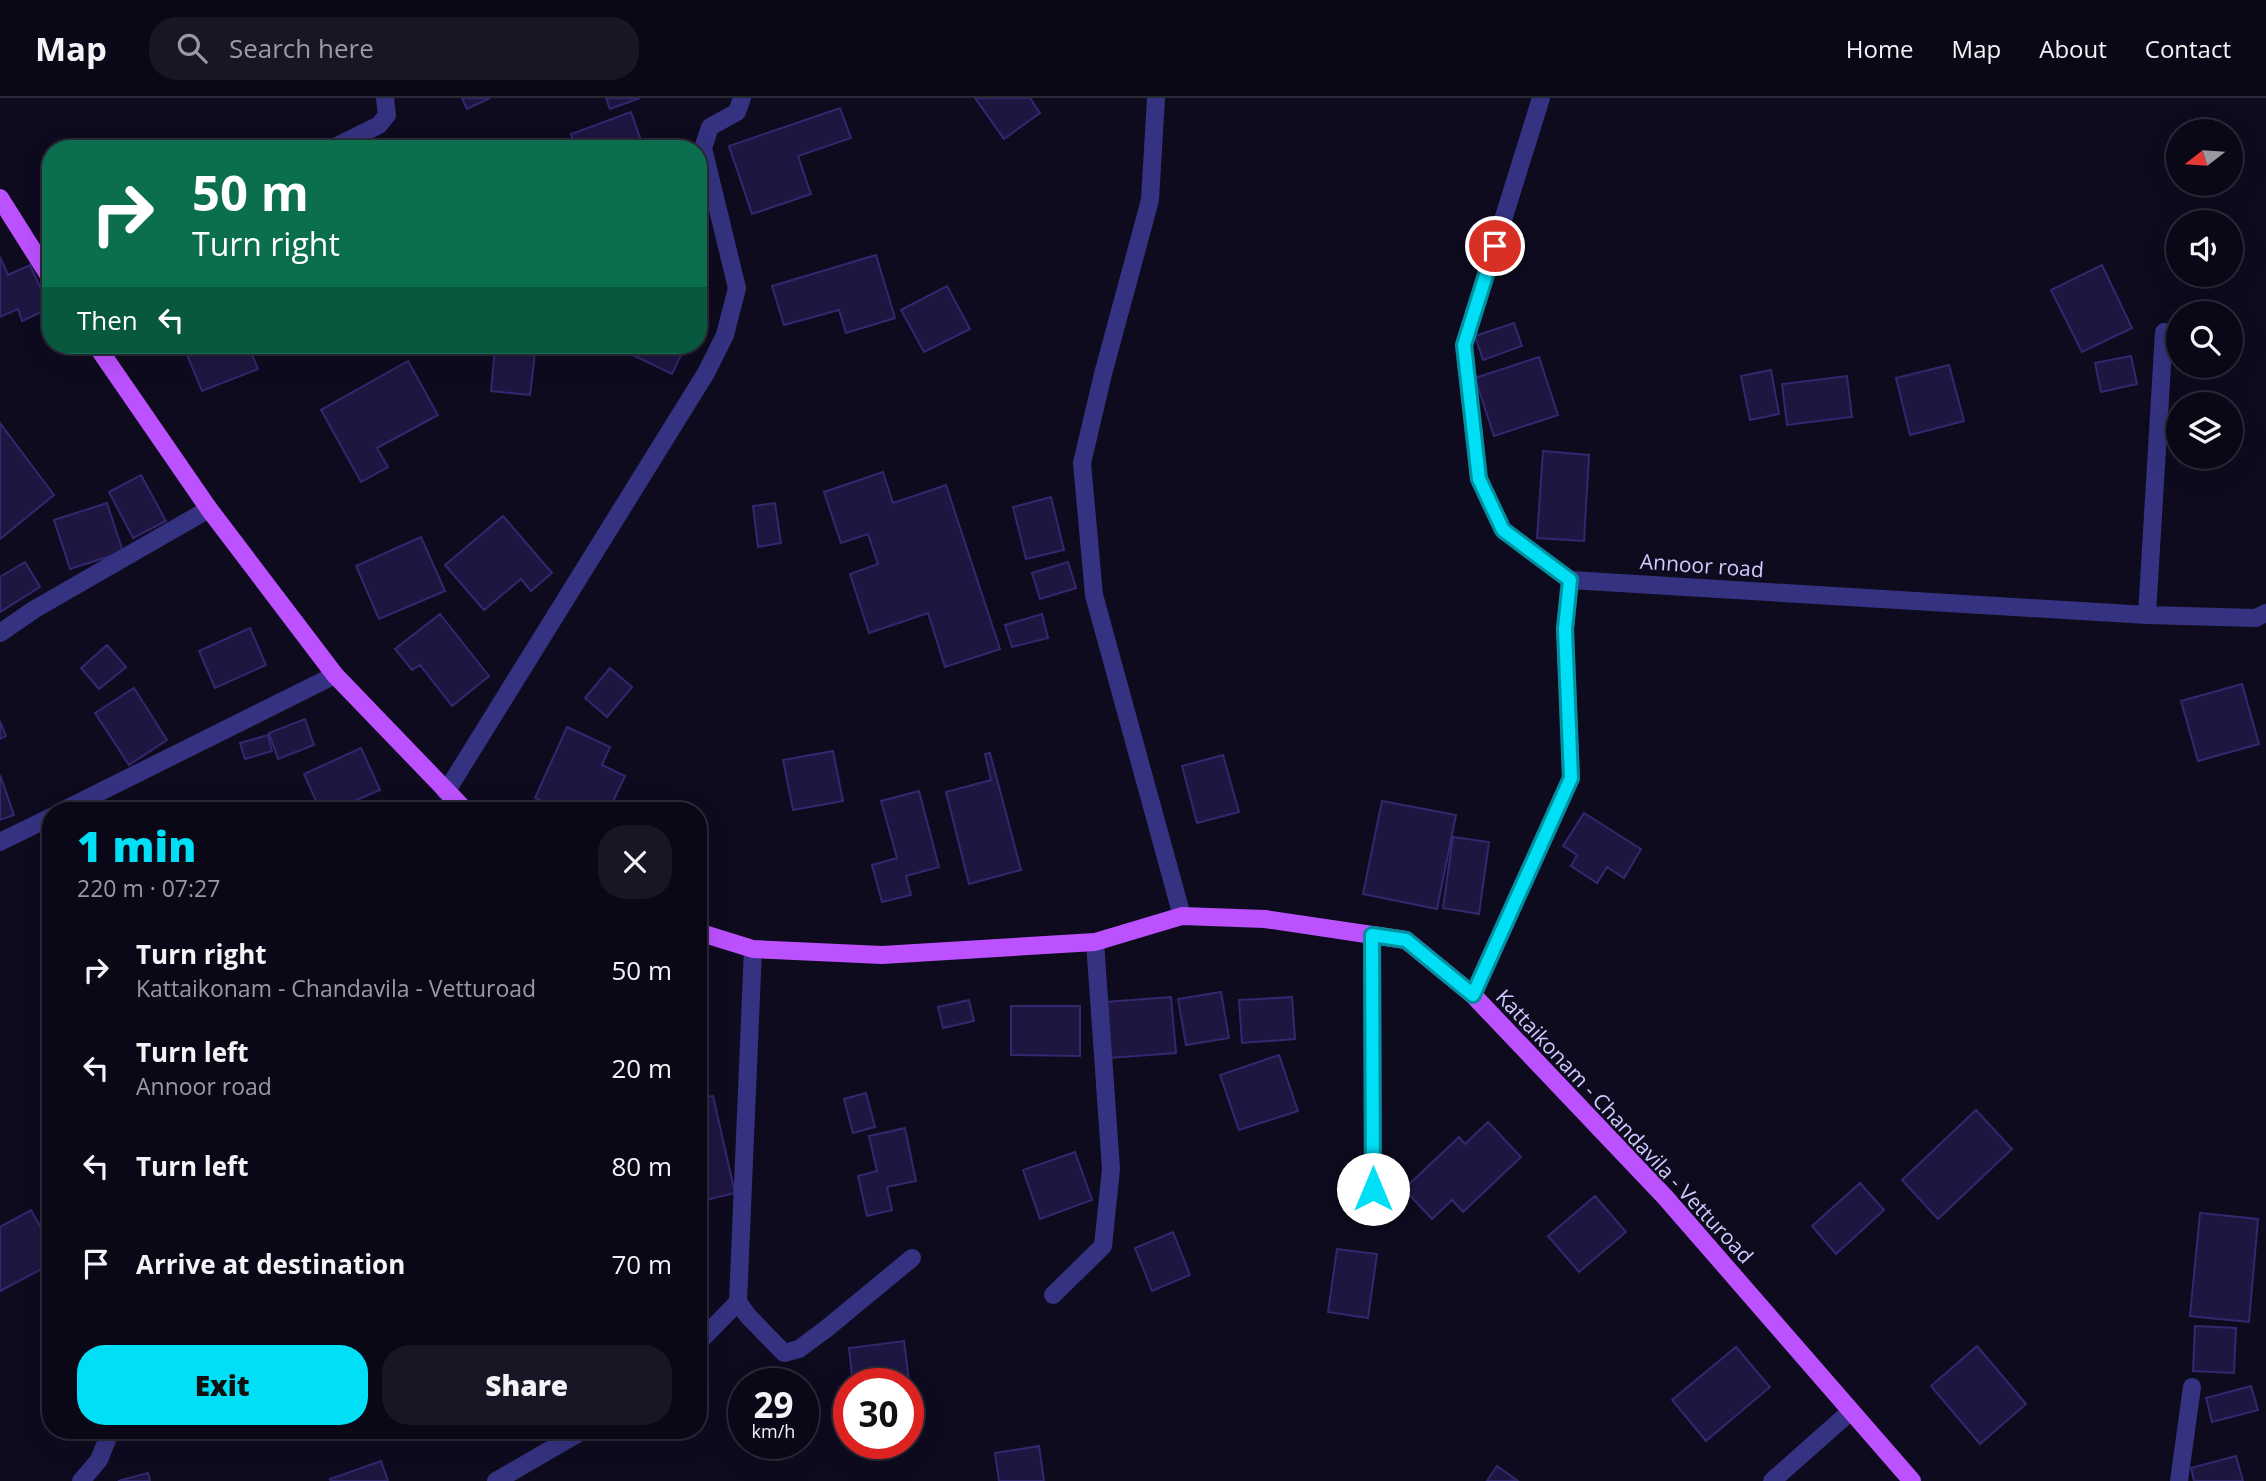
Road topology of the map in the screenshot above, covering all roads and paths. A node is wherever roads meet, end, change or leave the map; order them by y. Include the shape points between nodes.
1 (385, 98) edge
2 (742, 98) edge
3 (1156, 98) edge
4 (1541, 98) edge
5 (349, 140) edge
6 (706, 140) edge
7 (707, 164) edge
8 (0, 198) edge
9 (42, 265) edge
10 (2164, 331) dead end
11 (102, 354) edge
12 (209, 509) junction
13 (1570, 580) junction
14 (2266, 613) edge
15 (2147, 615) junction
16 (0, 633) edge
17 (335, 675) junction
18 (446, 792) junction
19 (80, 802) edge
20 (457, 802) edge
21 (42, 821) edge
22 (0, 842) edge
23 (1182, 916) junction
24 (707, 935) edge
25 (1372, 935) junction
26 (1094, 942) junction
27 (753, 948) junction
28 (1473, 995) junction
29 (1373, 1189) dead end
30 (912, 1258) dead end
31 (1053, 1295) dead end
32 (738, 1302) junction
33 (707, 1334) edge
34 (2192, 1387) dead end
35 (1851, 1411) junction
36 (107, 1439) edge
37 (568, 1439) edge
38 (80, 1481) edge
39 (496, 1481) edge
40 (1772, 1481) edge
41 (1912, 1481) edge
42 (2179, 1481) edge

1 - 5 street via 387,115 379,125
2 - 6 street via 737,112 710,127
3 - 23 street via 1150,200 1082,463 1094,595
4 - 13 street via 1464,345 1479,479 1503,530
7 - 18 street via 737,288 725,335 706,373
8 - 9 main road
10 - 15 street
11 - 12 main road
12 - 16 street
12 - 17 main road
13 - 15 street, Annoor road
13 - 28 street via 1565,629 1571,778
14 - 15 street, Annoor road via 2256,618
17 - 18 main road
17 - 19 street
18 - 20 main road
21 - 22 street
23 - 25 main road, Kattaikonam - Chandavila - Vetturoad via 1265,919
23 - 26 main road, Kattaikonam - Chandavila - Vetturoad
24 - 27 main road, Kattaikonam - Chandavila - Vetturoad
25 - 28 main road, Kattaikonam - Chandavila - Vetturoad via 1406,940
25 - 29 street
26 - 27 main road, Kattaikonam - Chandavila - Vetturoad via 882,955
26 - 31 street via 1111,1169 1103,1246
27 - 32 street
28 - 35 main road, Kattaikonam - Chandavila - Vetturoad via 1665,1197
30 - 32 street via 799,1349 784,1353
32 - 33 street
34 - 42 street
35 - 40 street
35 - 41 main road, Kattaikonam - Chandavila - Vetturoad
36 - 38 street via 99,1460
37 - 39 street

